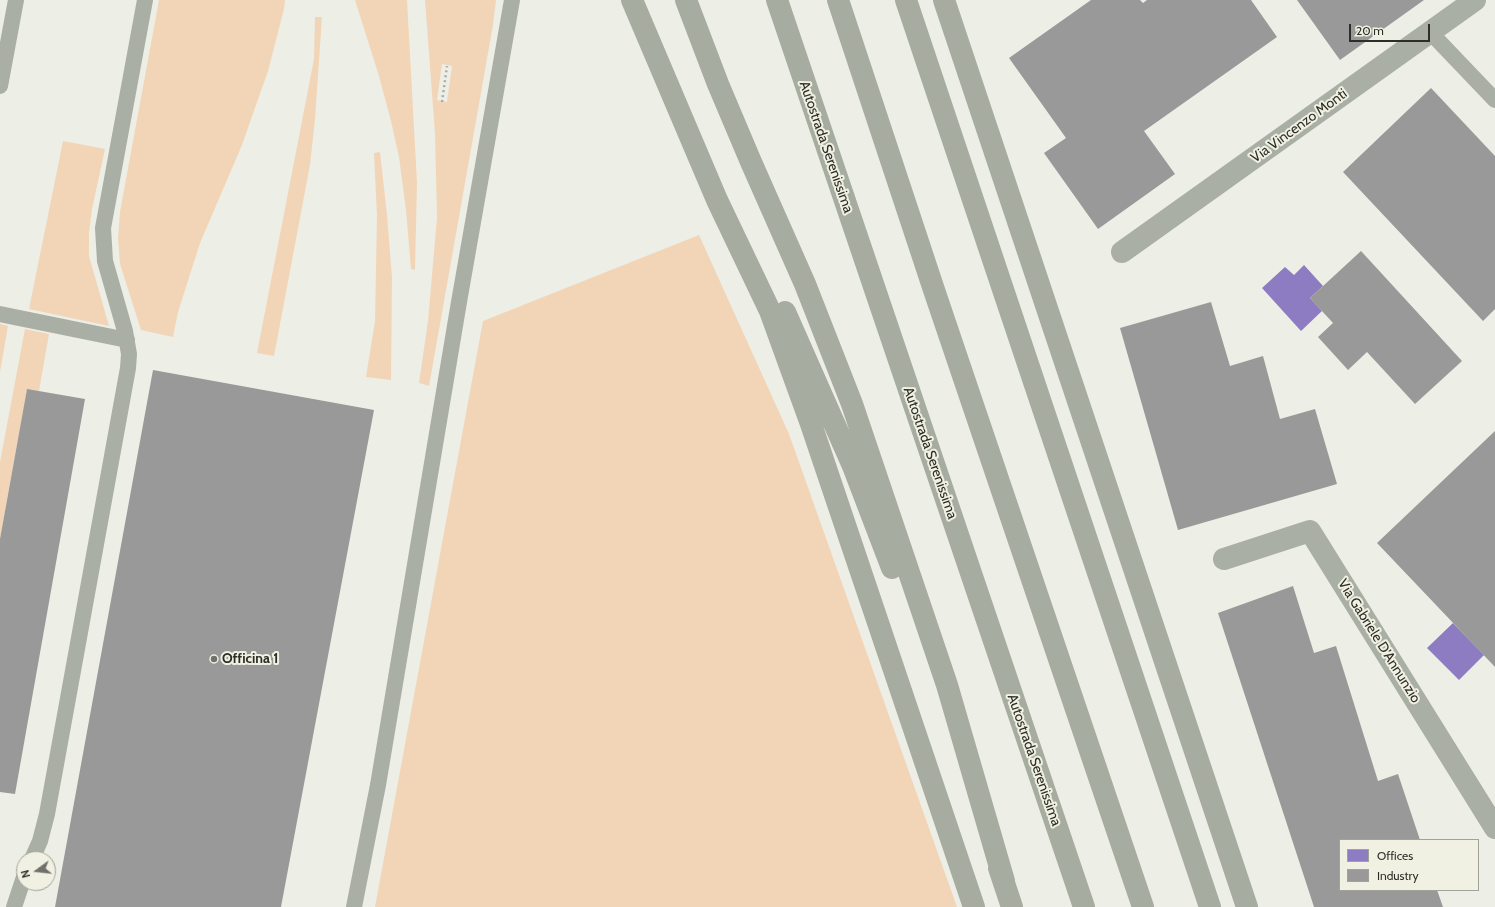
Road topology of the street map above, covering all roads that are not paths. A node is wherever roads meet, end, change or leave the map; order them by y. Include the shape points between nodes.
1 (16, 0) edge
2 (145, 0) edge
3 (512, 0) edge
4 (632, 0) edge
5 (686, 0) edge
6 (777, 0) edge
7 (838, 0) edge
8 (906, 0) edge
9 (944, 0) edge
10 (1475, 0) edge
11 (1430, 32) junction
12 (668, 84) junction
13 (0, 86) edge
14 (1495, 100) edge
15 (1122, 252) dead end
16 (0, 314) edge
17 (127, 340) junction
18 (1224, 559) dead end
19 (1495, 828) edge
20 (36, 851) edge
21 (1235, 871) junction
22 (1004, 881) junction
23 (19, 891) edge
24 (14, 907) edge
25 (354, 907) edge
26 (974, 907) edge
27 (1012, 907) edge
28 (1084, 907) edge
29 (1143, 907) edge
30 (1210, 907) edge
31 (1247, 907) edge
32 (1251, 907) edge

1 - 13 lane
2 - 17 lane via 103,228 104,261
3 - 25 lane via 378,785
4 - 12 highway
5 - 22 highway via 718,84 806,284 852,404 947,685
6 - 28 highway, Autostrada Serenissima
7 - 29 highway
8 - 30 highway
9 - 21 highway
10 - 11 street, Via Vincenzo Monti
11 - 14 lane
11 - 15 street, Via Vincenzo Monti
12 - 22 highway via 726,187 772,283 853,466 886,552 932,689
12 - 26 highway via 717,200 776,325
16 - 17 lane
17 - 20 lane via 128,368 47,814
18 - 19 street, Via Gabriele D'Annunzio via 1310,531
21 - 31 highway
21 - 32 highway
22 - 27 highway
23 - 24 lane

